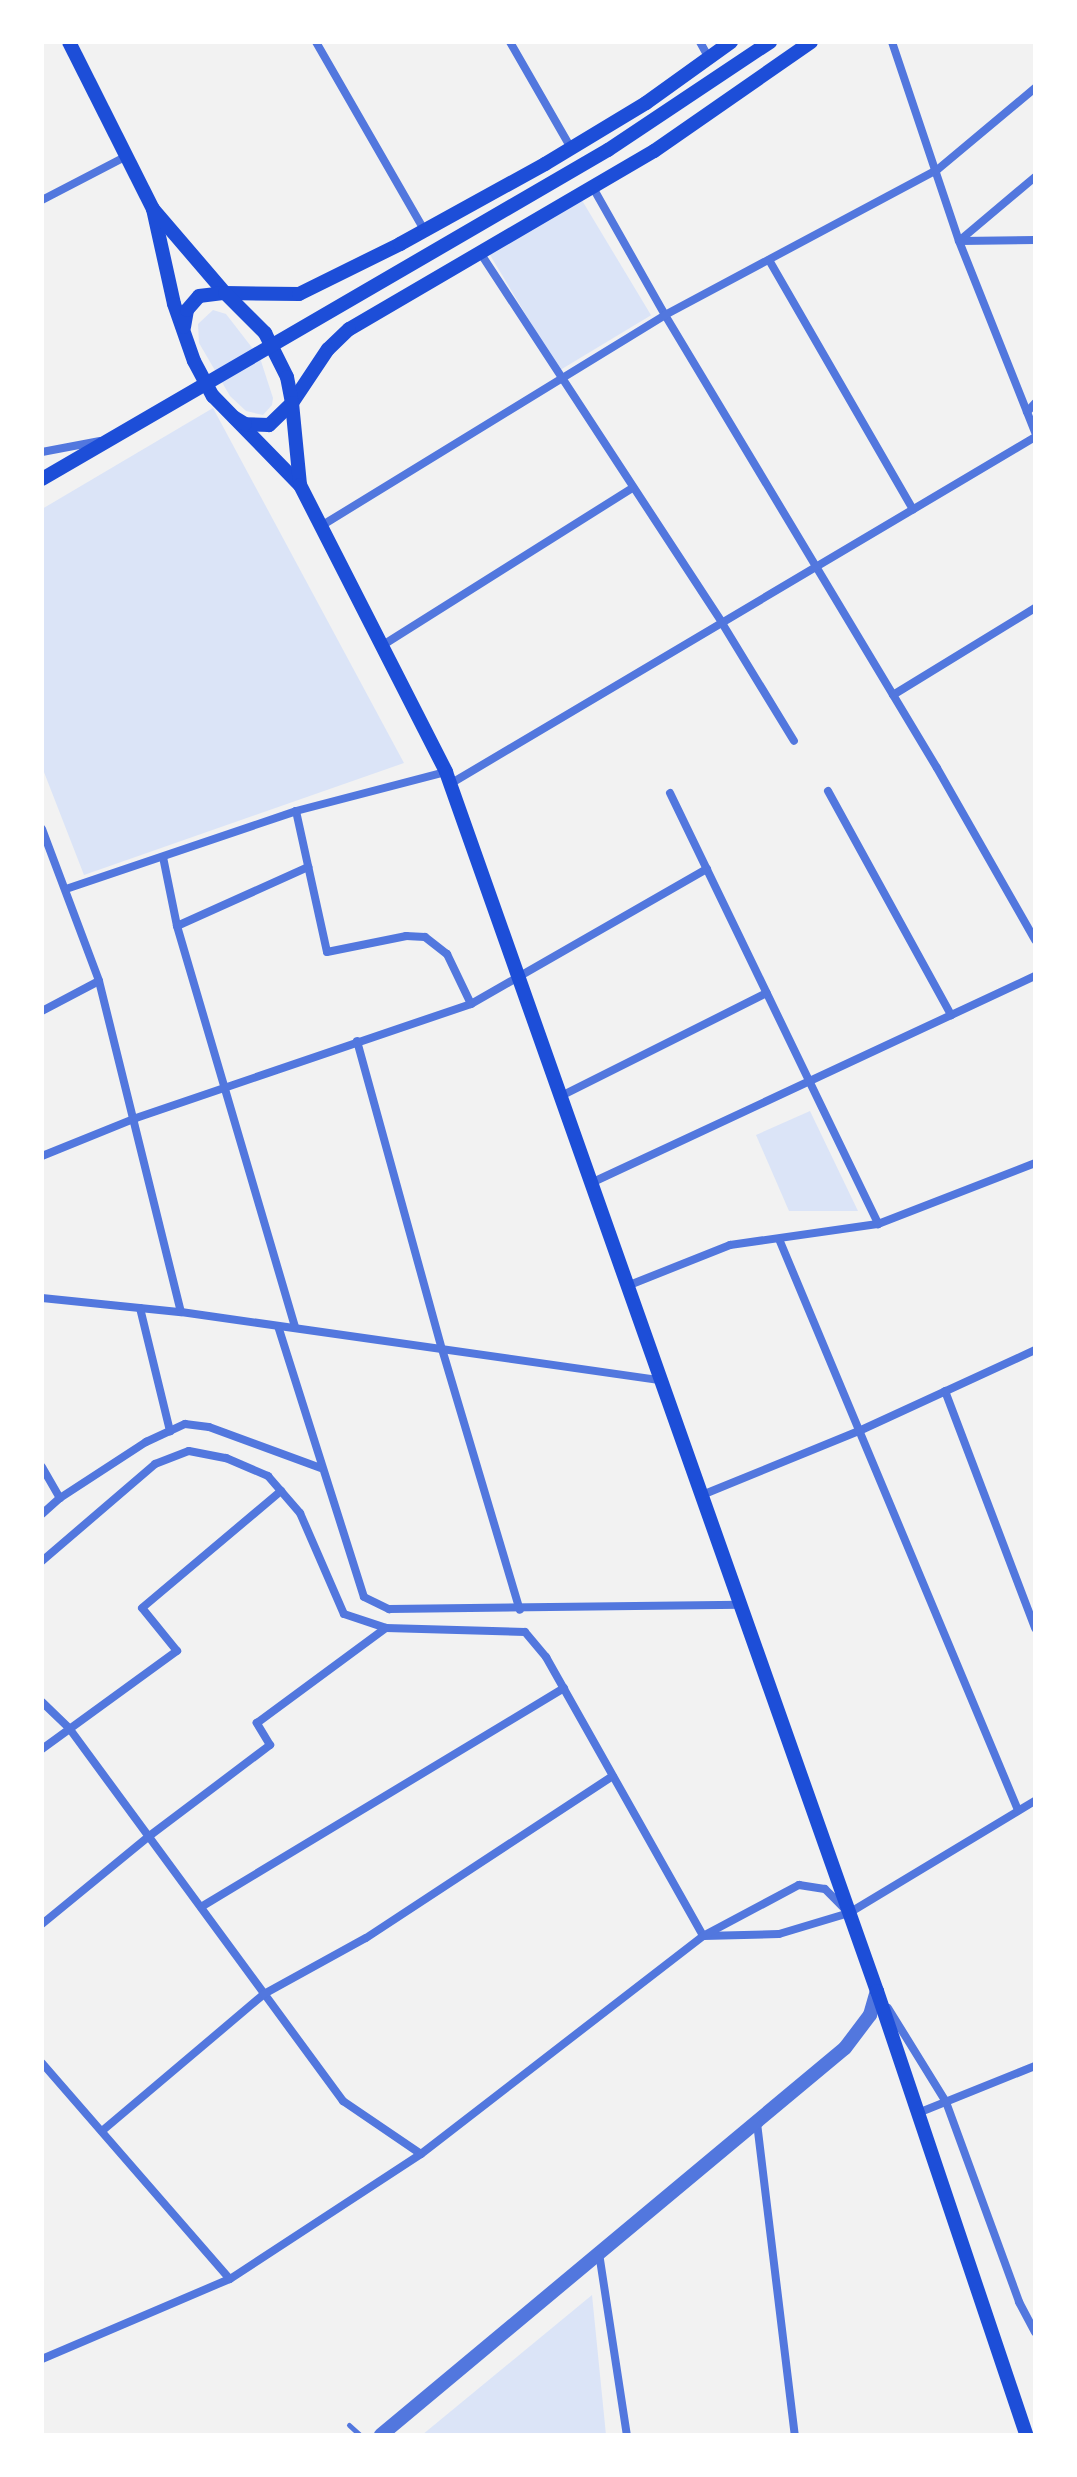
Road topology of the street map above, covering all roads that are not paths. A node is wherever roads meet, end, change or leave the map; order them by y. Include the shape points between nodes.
1 (69, 42) edge
2 (316, 42) edge
3 (510, 42) edge
4 (700, 42) edge
5 (731, 42) edge
6 (770, 42) edge
7 (811, 42) edge
8 (892, 42) edge
9 (709, 58) junction
10 (1035, 88) edge
11 (571, 148) junction
12 (128, 156) junction
13 (937, 170) junction
14 (1035, 177) edge
15 (592, 186) junction
16 (42, 200) edge
17 (153, 209) junction
18 (424, 230) junction
19 (1035, 240) edge
20 (959, 241) junction
21 (479, 251) junction
22 (769, 260) junction
23 (225, 293) junction
24 (665, 315) junction
25 (183, 332) junction
26 (560, 379) junction
27 (292, 403) junction
28 (1035, 403) edge
29 (1027, 412) junction
30 (228, 413) junction
31 (1035, 435) edge
32 (109, 439) junction
33 (42, 452) edge
34 (42, 479) edge
35 (300, 485) junction
36 (632, 488) junction
37 (913, 509) junction
38 (321, 526) junction
39 (816, 567) junction
40 (1035, 608) edge
41 (722, 623) junction
42 (383, 645) junction
43 (893, 695) junction
44 (794, 741) dead end
45 (448, 778) junction
46 (828, 791) dead end
47 (670, 793) dead end
48 (296, 811) junction
49 (42, 829) edge
50 (163, 857) junction
51 (308, 867) junction
52 (707, 869) junction
53 (66, 889) junction
54 (177, 926) junction
55 (1035, 940) edge
56 (1035, 976) edge
57 (520, 977) junction
58 (99, 981) junction
59 (767, 993) junction
60 (471, 1004) junction
61 (42, 1011) edge
62 (951, 1015) junction
63 (357, 1041) junction
64 (809, 1081) junction
65 (225, 1089) junction
66 (561, 1096) junction
67 (136, 1118) junction
68 (42, 1156) edge
69 (1035, 1163) edge
70 (591, 1183) junction
71 (878, 1224) junction
72 (779, 1239) junction
73 (627, 1286) junction
74 (42, 1298) edge
75 (140, 1308) junction
76 (181, 1312) junction
77 (278, 1326) junction
78 (295, 1328) junction
79 (442, 1349) junction
80 (1035, 1350) edge
81 (661, 1380) junction
82 (945, 1391) junction
83 (170, 1431) junction
84 (859, 1431) junction
85 (42, 1467) edge
86 (321, 1468) junction
87 (281, 1491) junction
88 (702, 1495) junction
89 (60, 1498) junction
90 (42, 1514) edge
91 (42, 1561) edge
92 (741, 1605) junction
93 (520, 1610) junction
94 (386, 1628) junction
95 (1035, 1628) edge
96 (564, 1688) junction
97 (42, 1702) edge
98 (69, 1728) junction
99 (42, 1749) edge
100 (613, 1776) junction
101 (1035, 1801) edge
102 (1018, 1810) junction
103 (148, 1837) junction
104 (201, 1907) junction
105 (849, 1913) junction
106 (42, 1924) edge
107 (703, 1936) junction
108 (877, 1991) junction
109 (264, 1994) junction
110 (42, 2063) edge
111 (1035, 2066) edge
112 (946, 2102) junction
113 (918, 2113) junction
114 (757, 2123) junction
115 (102, 2131) junction
116 (421, 2154) junction
117 (599, 2253) junction
118 (230, 2279) junction
119 (1035, 2332) edge
120 (42, 2359) edge
121 (349, 2425) dead end
122 (360, 2435) edge
123 (381, 2435) edge
124 (627, 2435) edge
125 (795, 2435) edge
126 (1026, 2435) edge

1 - 12 main road
2 - 18 street
3 - 11 street
4 - 9 street
5 - 9 main road
6 - 32 main road via 608,150
7 - 15 main road via 665,143
8 - 13 street
9 - 11 main road
10 - 13 street
11 - 18 main road
12 - 16 street
12 - 17 main road
13 - 20 street
13 - 22 street
14 - 20 street
15 - 21 main road
15 - 24 street
17 - 23 main road
17 - 25 main road
18 - 23 main road via 299,294
19 - 20 street
20 - 29 street
21 - 26 street
21 - 27 main road via 349,329 328,349
22 - 24 street
22 - 37 street
23 - 25 main road via 199,296 187,310
23 - 27 main road via 265,333 287,377
24 - 26 street
24 - 39 street
25 - 30 main road via 213,396
26 - 36 street
26 - 38 street
27 - 30 main road via 269,425 245,424
27 - 35 main road
28 - 29 street
29 - 31 street
30 - 35 main road
31 - 37 street
32 - 33 street
32 - 34 main road
35 - 38 main road
36 - 41 street
36 - 42 street
37 - 39 street
38 - 42 main road
39 - 41 street
39 - 43 street
40 - 43 street
41 - 44 street
41 - 45 street
42 - 45 main road
43 - 55 street
45 - 48 street
45 - 57 main road
46 - 62 street
47 - 52 street
48 - 50 street
48 - 51 street
49 - 53 street
50 - 53 street
50 - 54 street
51 - 54 street
51 - 60 street via 327,952 425,937 447,954
52 - 57 street
52 - 59 street
53 - 58 street
54 - 65 street
56 - 62 street
57 - 60 street
57 - 66 main road
58 - 61 street
58 - 67 street
59 - 64 street
59 - 66 street
60 - 63 street
62 - 64 street
63 - 65 street
63 - 79 street
64 - 70 street
64 - 71 street
65 - 67 street
65 - 78 street
66 - 70 main road
67 - 68 street
67 - 76 street
69 - 71 street
70 - 73 main road
71 - 72 street
72 - 73 street via 730,1245
72 - 84 street
73 - 81 main road
74 - 75 street
75 - 76 street
75 - 83 street
76 - 77 street
77 - 78 street
77 - 86 street
78 - 79 street
79 - 81 street
79 - 93 street
80 - 82 street
81 - 88 main road
82 - 84 street
82 - 95 street
83 - 86 street via 185,1424 209,1427
83 - 89 street
84 - 88 street
84 - 102 street
85 - 89 street
86 - 93 street via 364,1597 389,1609
87 - 91 street via 268,1476 226,1458 189,1451 155,1464
87 - 94 street via 300,1513 344,1614
87 - 98 street via 142,1608 177,1651
88 - 92 main road
89 - 90 street
92 - 93 street
92 - 105 main road
94 - 96 street via 525,1632
94 - 103 street via 257,1723 270,1745
96 - 100 street
96 - 104 street
97 - 98 street
98 - 99 street
98 - 103 street
100 - 107 street
100 - 109 street via 366,1938
101 - 102 street
102 - 105 street
103 - 104 street
103 - 106 street
104 - 109 street
105 - 107 street via 779,1934
105 - 107 street via 825,1889 799,1885
105 - 108 main road
107 - 116 street
108 - 112 street
108 - 113 main road
108 - 114 street via 870,2015 845,2048
109 - 115 street
109 - 116 street via 343,2101
110 - 115 street
111 - 112 street
112 - 113 street
112 - 119 street via 1019,2302
113 - 126 main road
114 - 117 street
114 - 125 street
115 - 118 street
116 - 118 street
117 - 123 street
117 - 124 street
118 - 120 street
121 - 122 lane

